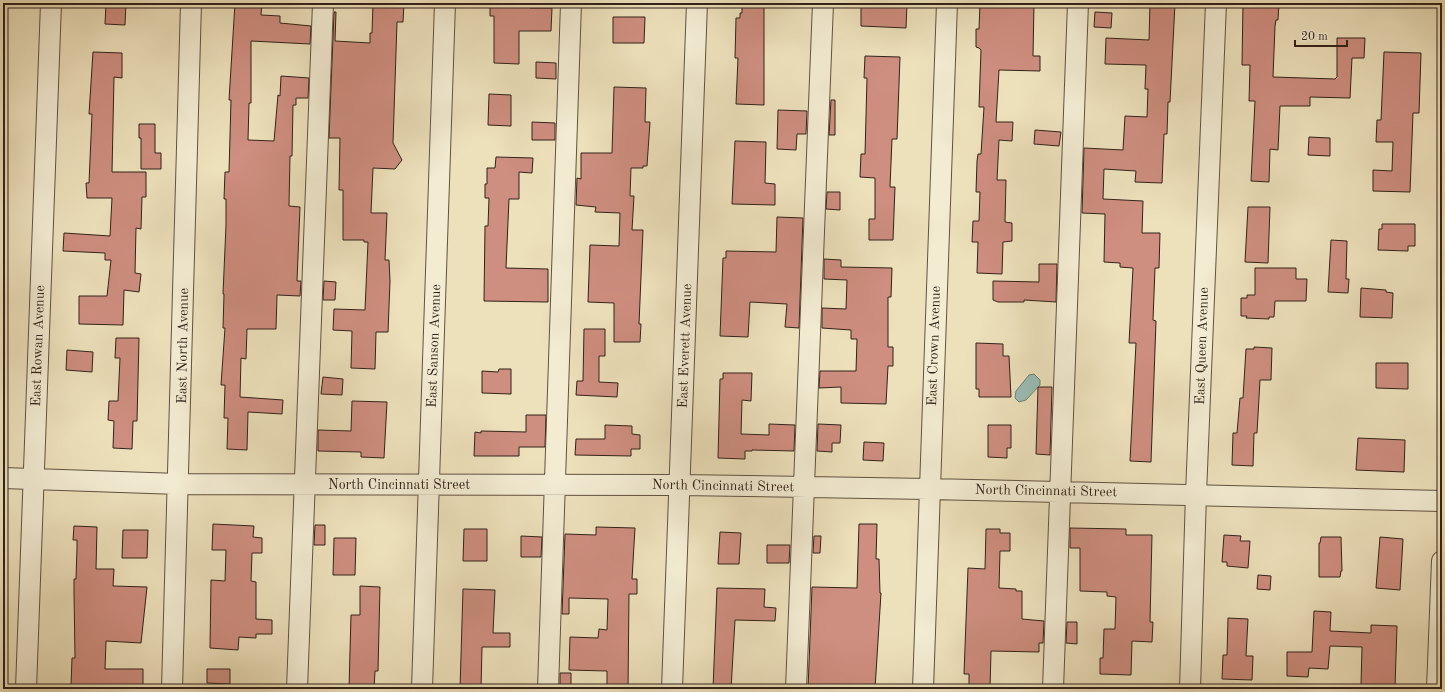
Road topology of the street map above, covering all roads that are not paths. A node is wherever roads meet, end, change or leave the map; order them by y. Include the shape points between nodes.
1 (51, 3) edge
2 (191, 3) edge
3 (323, 3) edge
4 (445, 3) edge
5 (571, 3) edge
6 (697, 3) edge
7 (823, 3) edge
8 (947, 3) edge
9 (1078, 3) edge
10 (1216, 3) edge
11 (3, 478) edge
12 (33, 479) junction
13 (179, 484) junction
14 (304, 484) junction
15 (430, 485) junction
16 (554, 485) junction
17 (680, 485) junction
18 (804, 487) junction
19 (929, 488) junction
20 (1060, 492) junction
21 (1196, 494) junction
22 (1442, 501) edge
23 (1442, 561) edge
24 (26, 689) edge
25 (172, 689) edge
26 (297, 689) edge
27 (422, 689) edge
28 (548, 689) edge
29 (672, 689) edge
30 (796, 689) edge
31 (922, 689) edge
32 (1053, 689) edge
33 (1190, 689) edge
34 (1437, 689) edge

1 - 12 street, East Rowan Avenue
2 - 13 street, East North Avenue
3 - 14 street
4 - 15 street, East Sanson Avenue
5 - 16 street
6 - 17 street, East Everett Avenue
7 - 18 street
8 - 19 street, East Crown Avenue
9 - 20 street
10 - 21 street, East Queen Avenue
11 - 12 street, North Cincinnati Street
12 - 13 street, North Cincinnati Street
12 - 24 street, East Rowan Avenue
13 - 14 street, North Cincinnati Street
13 - 25 street, East North Avenue
14 - 15 street, North Cincinnati Street
14 - 26 street
15 - 16 street, North Cincinnati Street
15 - 27 street, East Sanson Avenue
16 - 17 street, North Cincinnati Street
16 - 28 street
17 - 18 street, North Cincinnati Street
17 - 29 street, East Everett Avenue
18 - 19 street, North Cincinnati Street
18 - 30 street
19 - 20 street, North Cincinnati Street
19 - 31 street, East Crown Avenue
20 - 21 street, North Cincinnati Street
20 - 32 street
21 - 22 street, North Cincinnati Street
21 - 33 street, East Queen Avenue
23 - 34 street

